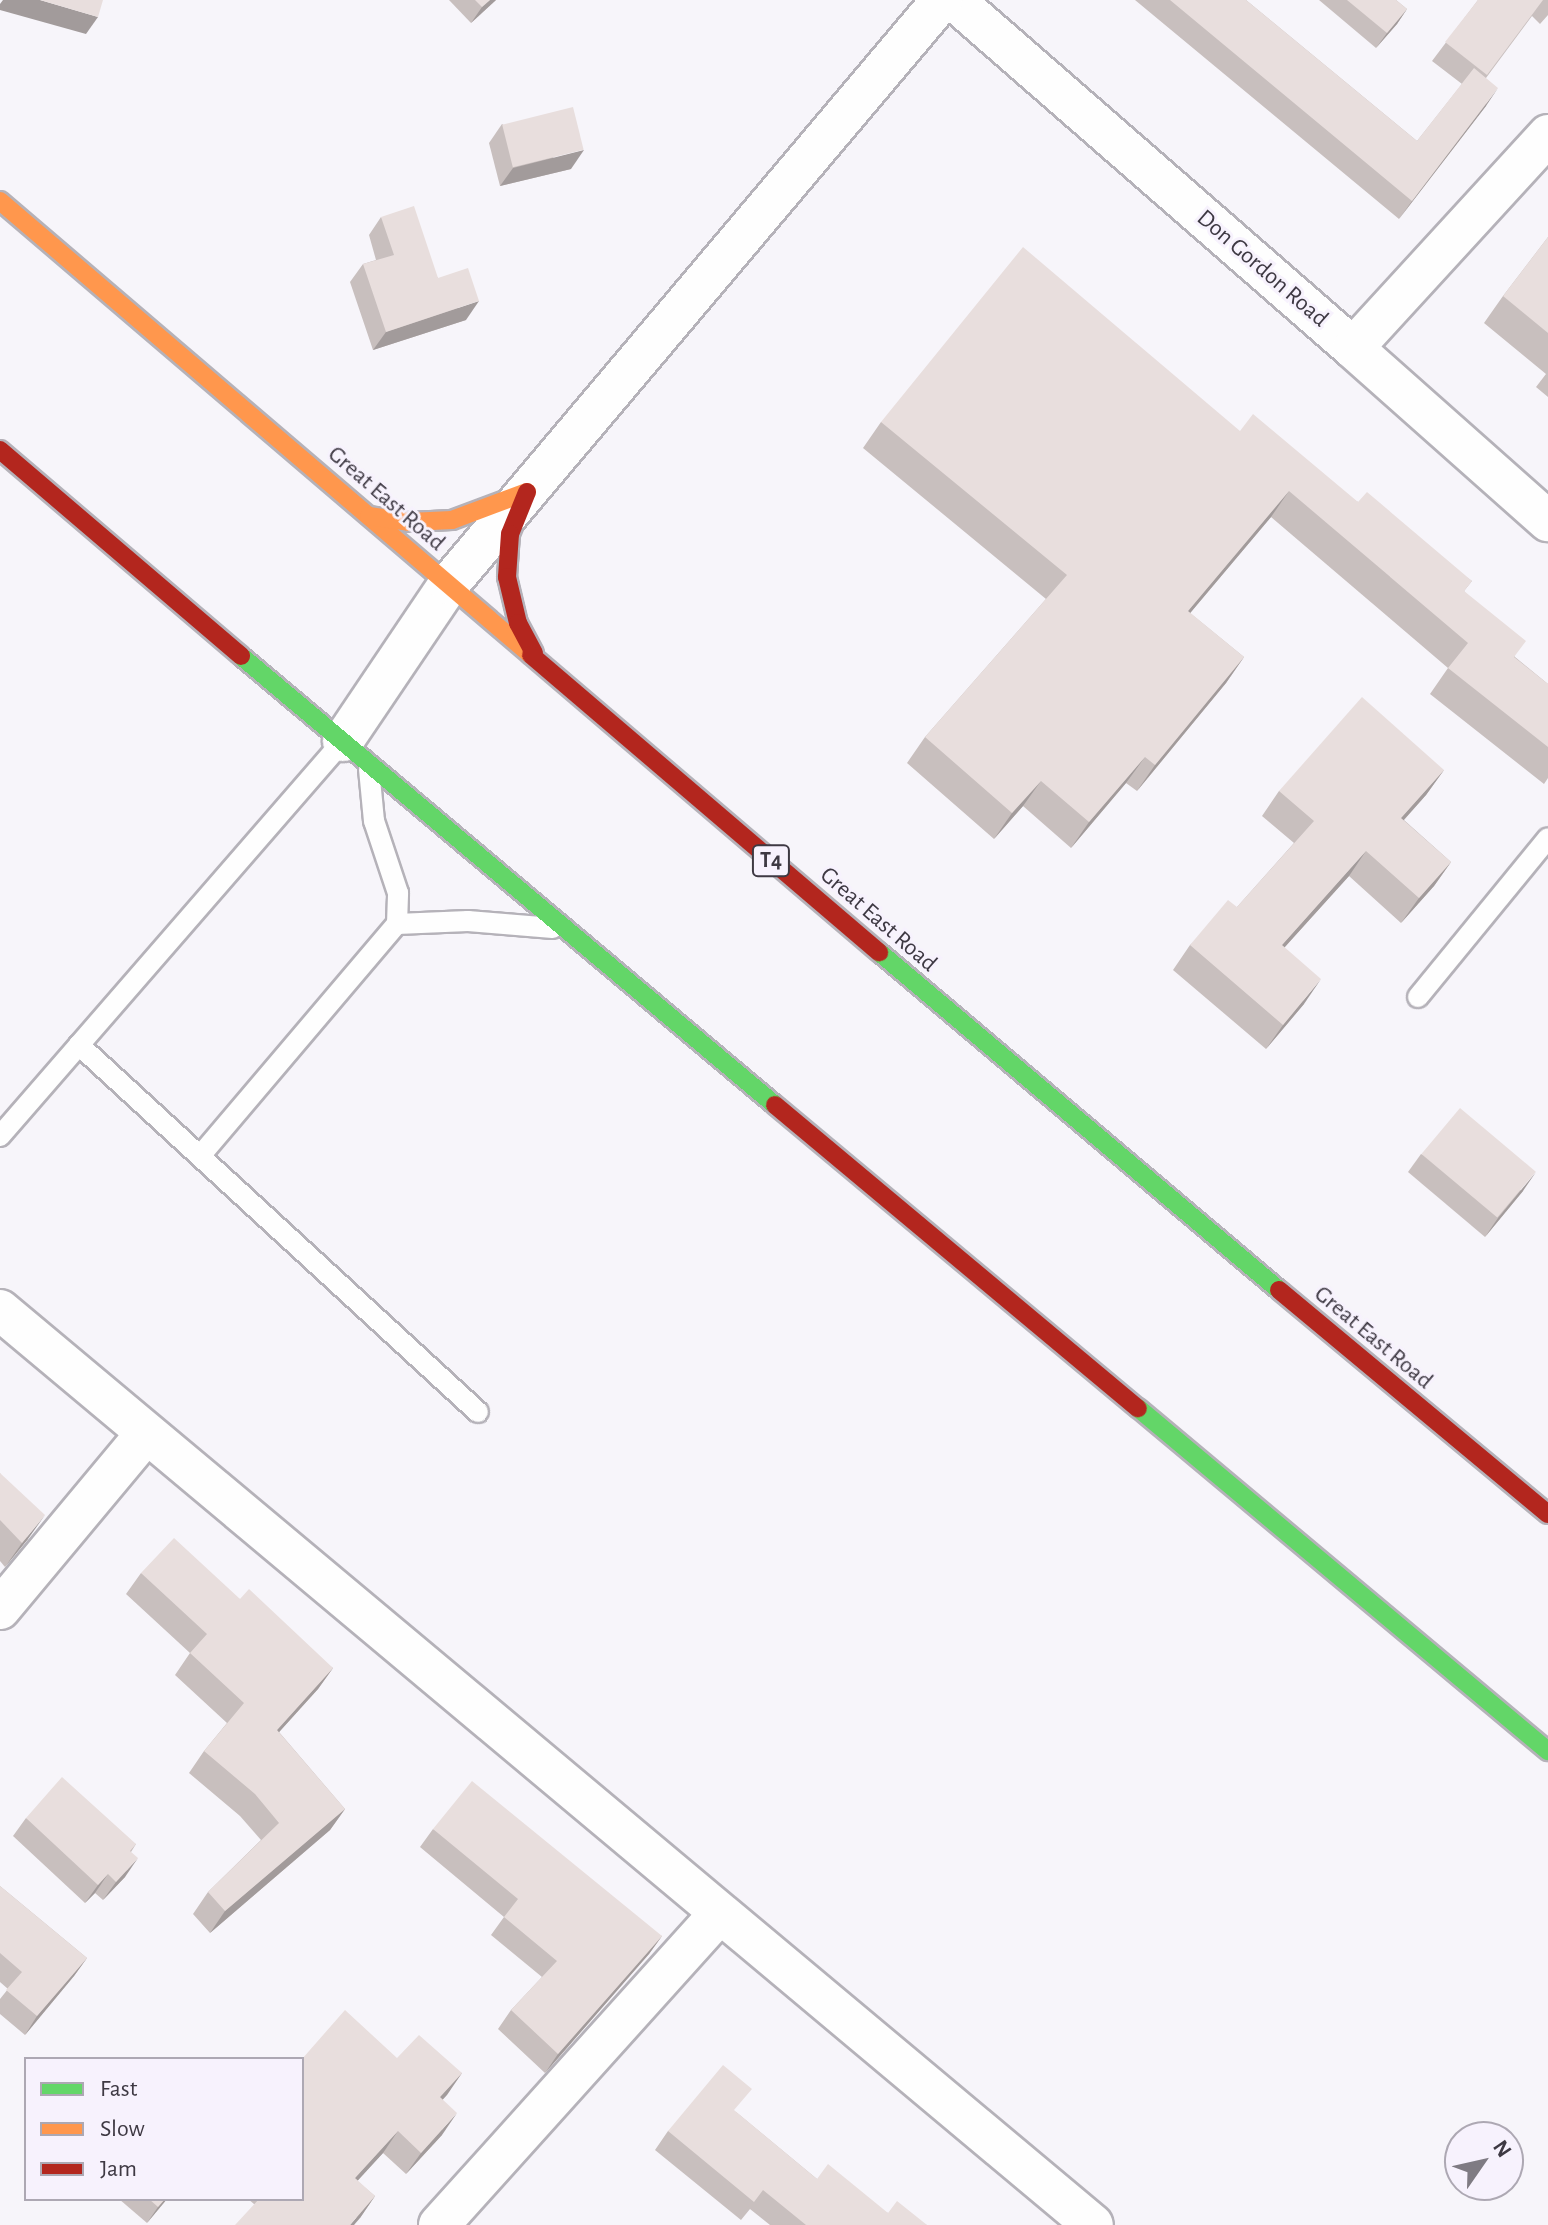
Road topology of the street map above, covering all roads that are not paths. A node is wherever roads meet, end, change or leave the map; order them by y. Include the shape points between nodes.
1 (942, 0) edge
2 (954, 0) edge
3 (1548, 135) edge
4 (0, 201) edge
5 (1353, 348) junction
6 (0, 450) edge
7 (527, 492) junction
8 (369, 516) junction
9 (1548, 521) edge
10 (449, 584) junction
11 (540, 662) junction
12 (356, 752) junction
13 (1548, 838) edge
14 (397, 924) junction
15 (565, 929) junction
16 (1418, 997) dead end
17 (79, 1045) junction
18 (0, 1136) edge
19 (200, 1156) junction
20 (0, 1310) edge
21 (478, 1412) dead end
22 (145, 1435) junction
23 (1548, 1514) edge
24 (0, 1609) edge
25 (1548, 1751) edge
26 (719, 1914) junction
27 (439, 2225) edge
28 (1093, 2225) edge

1 - 7 street
2 - 5 street, Don Gordon Road
3 - 5 street
4 - 8 main road, Great East Road / T4
5 - 9 street, Don Gordon Road
6 - 12 main road
7 - 8 main road via 452,520 409,522
7 - 10 street
7 - 11 main road via 510,534 507,577 518,623
8 - 10 main road, Great East Road / T4
10 - 11 main road, Great East Road / T4
10 - 12 street
11 - 23 main road, Great East Road / T4 via 1063,1110
12 - 14 lane via 398,893
12 - 15 main road
12 - 17 lane
13 - 16 lane
14 - 15 lane via 468,921
14 - 19 lane
15 - 25 main road
17 - 18 lane
17 - 19 lane
19 - 21 lane
20 - 22 street
22 - 24 street
22 - 26 street
26 - 27 street
26 - 28 street

